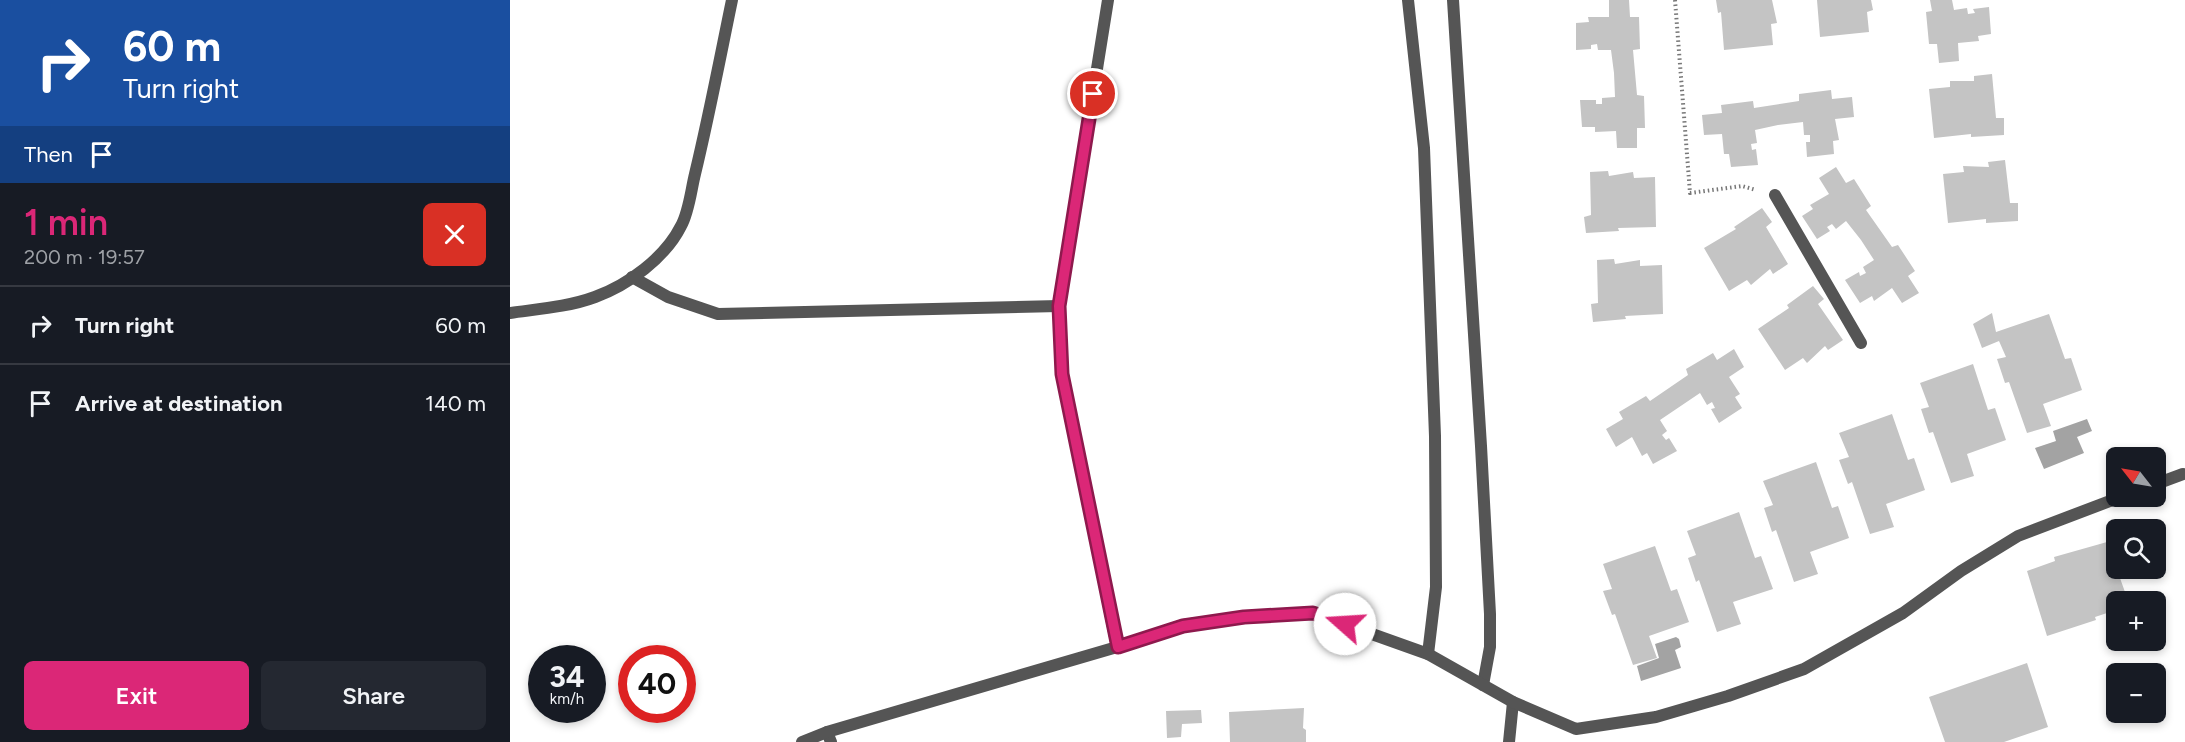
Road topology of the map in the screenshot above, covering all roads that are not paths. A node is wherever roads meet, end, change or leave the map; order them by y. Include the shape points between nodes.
1 (732, 0) edge
2 (1108, 0) edge
3 (1408, 0) edge
4 (1453, 0) edge
5 (1774, 195) road end
6 (632, 278) junction
7 (1059, 306) junction
8 (510, 313) edge
9 (1861, 343) dead end
10 (2184, 475) edge
11 (2166, 481) edge
12 (2106, 502) edge
13 (1118, 647) junction
14 (1428, 654) junction
15 (1483, 685) junction
16 (1513, 702) junction
17 (829, 737) edge
18 (802, 742) edge
19 (1509, 742) edge

1 - 6 street via 704,140 682,225 663,251
2 - 7 street
3 - 14 street via 1424,148 1435,436 1436,587
4 - 15 street via 1490,614 1490,647
5 - 9 street
6 - 7 street via 668,297 718,314
6 - 8 street via 577,303
7 - 13 street via 1062,374
10 - 11 street
12 - 16 street via 2018,536 1903,613 1804,669 1728,696 1656,717 1576,729
13 - 14 street via 1183,626 1313,613
13 - 17 street
14 - 15 street
15 - 16 street
16 - 19 street
17 - 18 street

